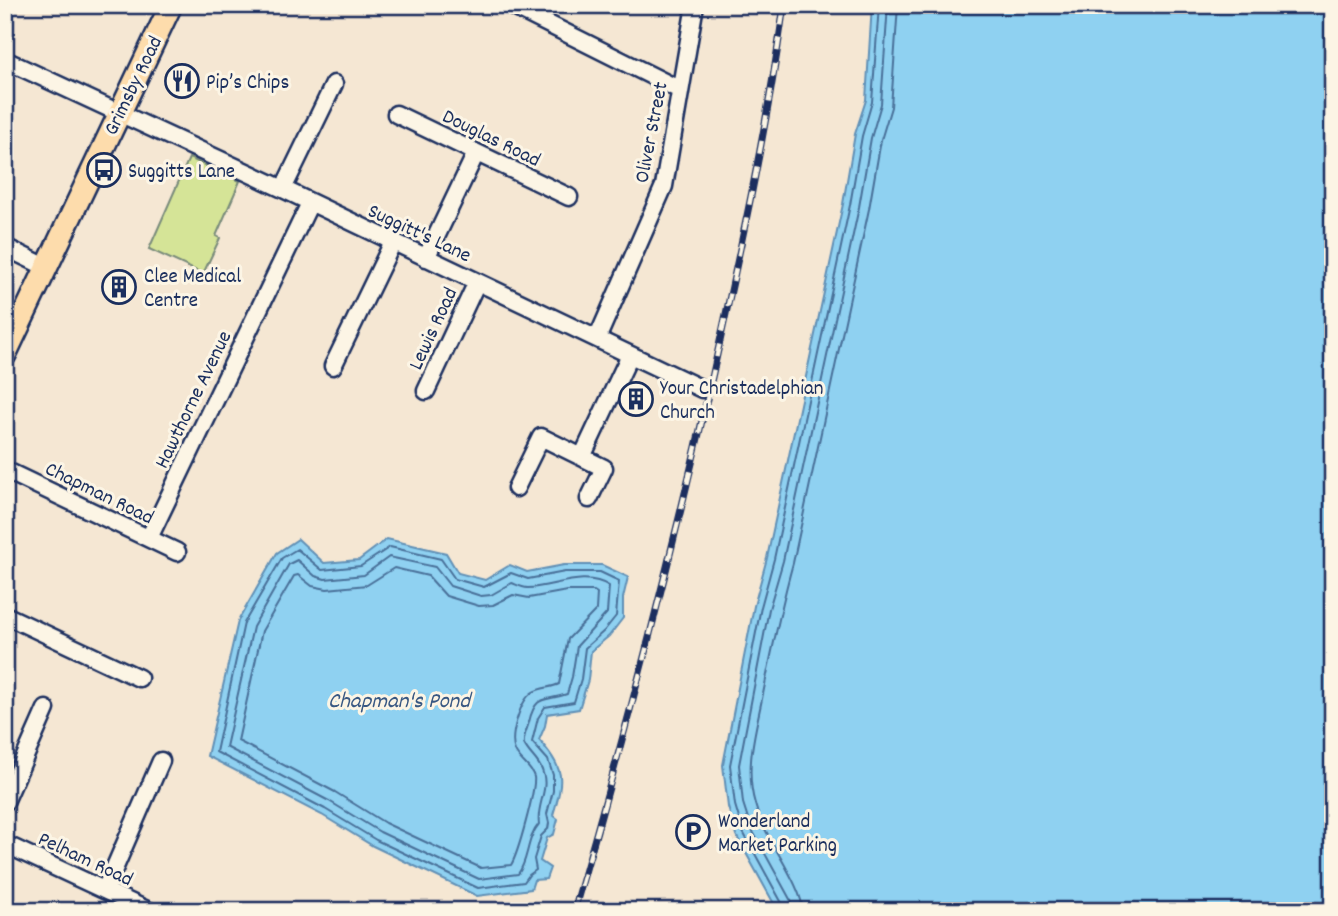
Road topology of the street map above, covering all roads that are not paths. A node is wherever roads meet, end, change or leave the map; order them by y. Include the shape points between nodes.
1 (171, 5) edge
2 (510, 5) edge
3 (695, 5) edge
4 (5, 60) edge
5 (334, 84) dead end
6 (680, 90) junction
7 (119, 112) junction
8 (396, 114) dead end
9 (476, 153) junction
10 (284, 189) junction
11 (569, 197) dead end
12 (310, 202) junction
13 (393, 242) junction
14 (5, 247) edge
15 (426, 258) junction
16 (46, 267) junction
17 (477, 282) junction
18 (597, 339) junction
19 (5, 355) edge
20 (630, 355) junction
21 (333, 366) dead end
22 (702, 389) dead end
23 (426, 391) dead end
24 (582, 457) junction
25 (5, 470) edge
26 (516, 488) dead end
27 (590, 499) dead end
28 (149, 538) junction
29 (177, 552) dead end
30 (5, 615) edge
31 (139, 678) dead end
32 (46, 709) dead end
33 (161, 761) dead end
34 (5, 802) edge
35 (5, 844) edge
36 (105, 890) junction
37 (149, 911) edge

1 - 7 main road, Grimsby Road
2 - 6 street
3 - 6 street, Oliver Street
4 - 7 street, Suggitt's Lane
5 - 10 street
6 - 18 street, Oliver Street via 663,186
7 - 10 street, Suggitt's Lane
7 - 16 main road, Grimsby Road
8 - 9 street, Douglas Road
9 - 11 street, Douglas Road
9 - 15 street
10 - 12 street, Suggitt's Lane
12 - 13 street, Suggitt's Lane
12 - 28 street, Hawthorne Avenue
13 - 15 street, Suggitt's Lane
13 - 21 street
14 - 16 street
15 - 17 street, Suggitt's Lane
16 - 19 main road, Grimsby Road
17 - 18 street, Suggitt's Lane
17 - 23 street, Lewis Road
18 - 20 street, Suggitt's Lane
20 - 22 street, Suggitt's Lane
20 - 24 street
24 - 26 street via 541,437
24 - 27 street via 604,468
25 - 28 street, Chapman Road
28 - 29 street, Chapman Road
30 - 31 street
32 - 34 street
33 - 36 street
35 - 36 street, Pelham Road
36 - 37 street, Pelham Road

